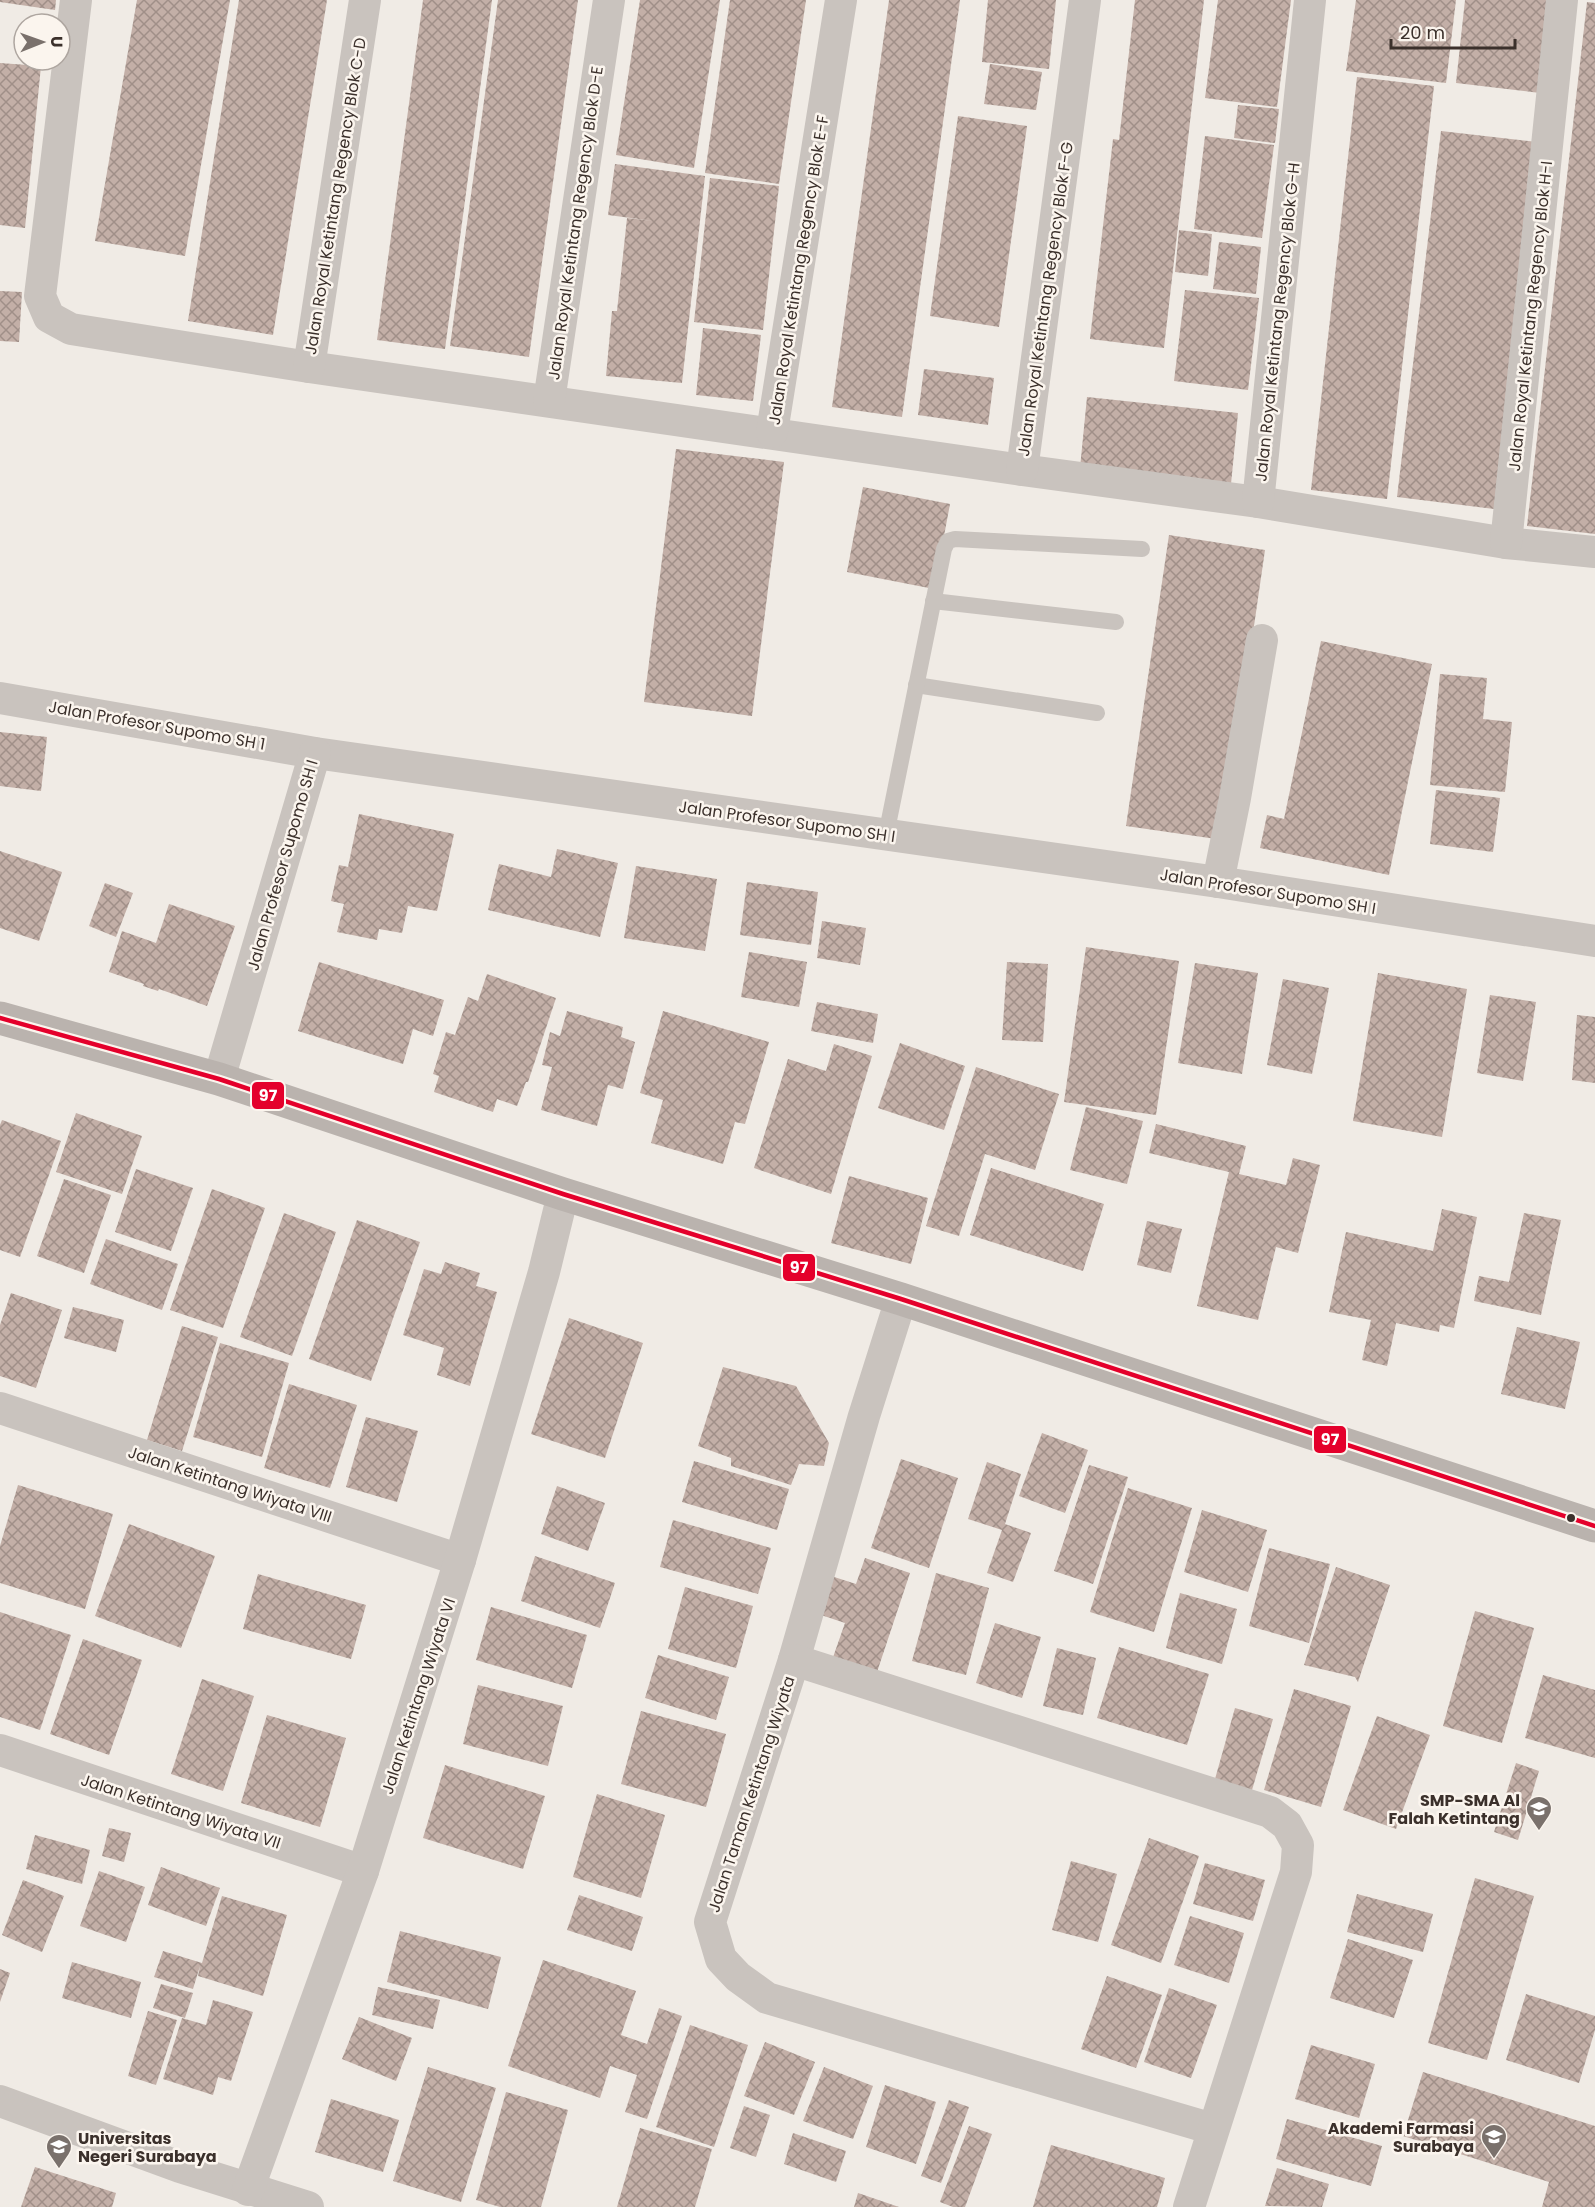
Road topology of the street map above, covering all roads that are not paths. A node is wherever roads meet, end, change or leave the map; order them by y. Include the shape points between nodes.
1 (76, 0) edge
2 (365, 0) edge
3 (609, 0) edge
4 (841, 0) edge
5 (1085, 0) edge
6 (1310, 0) edge
7 (1562, 0) edge
8 (309, 367) junction
9 (549, 401) junction
10 (772, 432) junction
11 (1022, 470) junction
12 (1258, 502) junction
13 (1506, 543) junction
14 (1142, 549) dead end
15 (1595, 552) edge
16 (933, 602) junction
17 (1116, 622) dead end
18 (1262, 640) dead end
19 (916, 685) junction
20 (0, 698) edge
21 (1097, 713) dead end
22 (315, 753) junction
23 (886, 835) junction
24 (1218, 882) junction
25 (1595, 941) edge
26 (0, 1018) edge
27 (219, 1079) junction
28 (563, 1194) junction
29 (901, 1299) junction
30 (0, 1408) edge
31 (1595, 1526) edge
32 (460, 1560) junction
33 (794, 1660) junction
34 (0, 1750) edge
35 (363, 1871) junction
36 (0, 2101) edge
37 (1212, 2129) junction
38 (248, 2190) junction
39 (308, 2207) edge
40 (1189, 2207) edge

1 - 8 street via 40,296 49,316 71,329
2 - 8 street, Jalan Royal Ketintang Regency Blok C-D
3 - 9 street, Jalan Royal Ketintang Regency Blok D-E
4 - 10 street, Jalan Royal Ketintang Regency Blok E-F
5 - 11 street, Jalan Royal Ketintang Regency Blok F-G
6 - 12 street, Jalan Royal Ketintang Regency Blok G-H
7 - 13 street, Jalan Royal Ketintang Regency Blok H-I
8 - 9 street, Jalan Royal Ketintang Regency Blok C-D
9 - 10 street, Jalan Royal Ketintang Regency Blok D-E
10 - 11 street, Jalan Royal Ketintang Regency Blok E-F
11 - 12 street, Jalan Royal Ketintang Regency Blok F-G
12 - 13 street, Jalan Royal Ketintang Regency Blok G-H
13 - 15 street
14 - 16 lane via 955,539 948,541 944,549
16 - 17 lane
16 - 19 lane
18 - 24 street
19 - 21 lane
19 - 23 lane
20 - 22 street, Jalan Profesor Supomo SH 1
22 - 23 street, Jalan Profesor Supomo SH I
22 - 27 street, Jalan Profesor Supomo SH I
23 - 24 street, Jalan Profesor Supomo SH I
24 - 25 street, Jalan Profesor Supomo SH I
26 - 27 street
27 - 28 street
28 - 29 street
28 - 32 street, Jalan Ketintang Wiyata VI
29 - 31 street
29 - 33 street, Jalan Taman Ketintang Wiyata
30 - 32 street, Jalan Ketintang Wiyata VIII
32 - 35 street, Jalan Ketintang Wiyata VI
33 - 37 street, Jalan Taman Ketintang Wiyata via 710,1922 722,1959 738,1977 767,1998
33 - 37 street via 1270,1812 1287,1825 1298,1845 1296,1872
34 - 35 street, Jalan Ketintang Wiyata VII
35 - 38 street, Jalan Ketintang Wiyata VI
36 - 38 street
37 - 40 street
38 - 39 street

